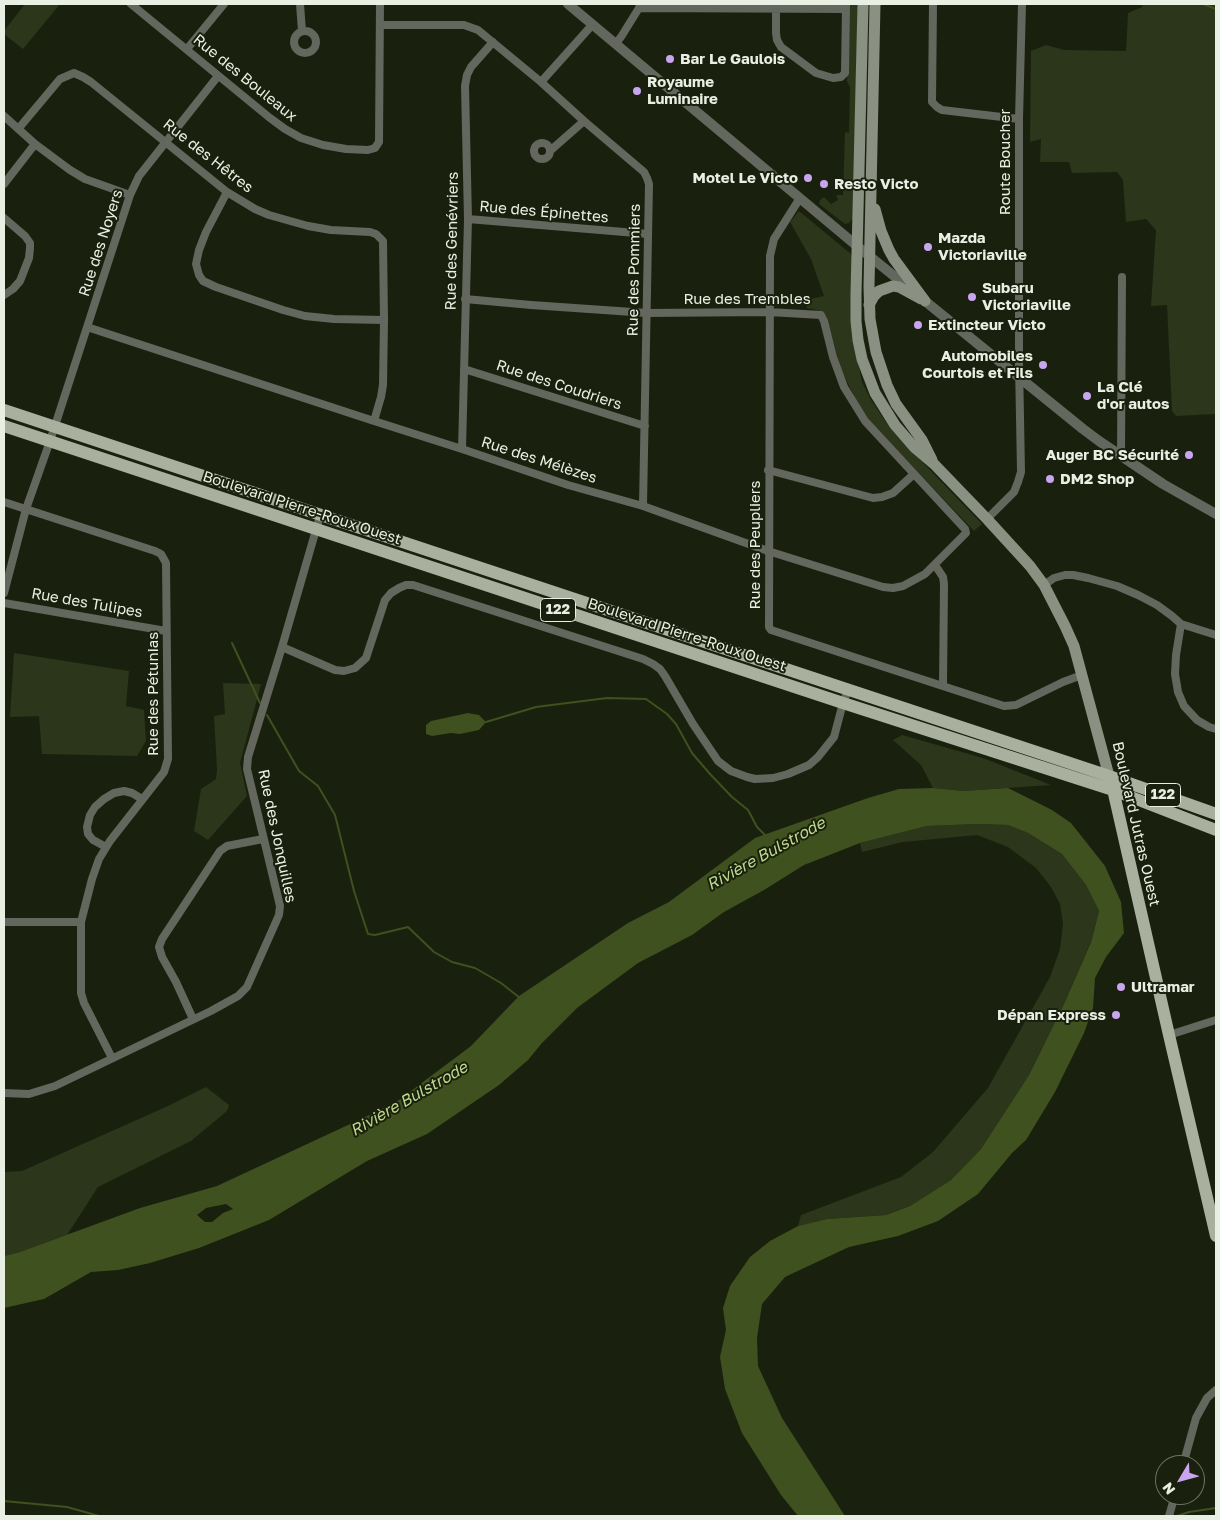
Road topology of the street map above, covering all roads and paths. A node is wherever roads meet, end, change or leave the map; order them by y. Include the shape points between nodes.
1 (131, 4) edge
2 (224, 4) edge
3 (300, 4) edge
4 (380, 4) edge
5 (568, 4) edge
6 (863, 4) edge
7 (875, 4) edge
8 (933, 4) edge
9 (1022, 4) edge
10 (639, 6) edge
11 (776, 6) edge
12 (846, 6) edge
13 (380, 24) junction
14 (593, 24) junction
15 (302, 31) dead end
16 (492, 42) junction
17 (616, 43) junction
18 (187, 49) junction
19 (218, 76) junction
20 (541, 82) junction
21 (4, 116) edge
22 (1019, 119) junction
23 (584, 121) junction
24 (19, 128) junction
25 (166, 142) junction
26 (35, 144) junction
27 (551, 150) dead end
28 (4, 184) edge
29 (226, 192) junction
30 (872, 194) junction
31 (130, 195) junction
32 (800, 198) junction
33 (4, 218) edge
34 (468, 219) junction
35 (648, 234) junction
36 (857, 246) junction
37 (870, 256) junction
38 (1122, 278) dead end
39 (4, 295) edge
40 (465, 299) junction
41 (925, 301) junction
42 (869, 305) junction
43 (770, 312) junction
44 (647, 313) junction
45 (384, 320) junction
46 (88, 327) junction
47 (464, 369) junction
48 (1019, 377) junction
49 (4, 410) edge
50 (374, 421) junction
51 (4, 426) edge
52 (645, 426) junction
53 (54, 427) junction
54 (50, 441) junction
55 (462, 449) junction
56 (1120, 456) junction
57 (934, 464) junction
58 (768, 470) junction
59 (914, 474) junction
60 (4, 502) edge
61 (643, 506) junction
62 (26, 510) junction
63 (1216, 514) edge
64 (320, 516) junction
65 (987, 518) junction
66 (316, 530) junction
67 (966, 533) joint
68 (768, 551) junction
69 (935, 565) junction
70 (1044, 585) junction
71 (4, 593) edge
72 (4, 603) edge
73 (1181, 624) junction
74 (166, 631) junction
75 (1216, 635) edge
76 (282, 647) junction
77 (1082, 675) junction
78 (943, 686) junction
79 (848, 690) junction
80 (843, 703) junction
81 (1216, 729) edge
82 (1109, 776) junction
83 (1113, 790) junction
84 (142, 799) junction
85 (1216, 814) edge
86 (1216, 830) edge
87 (263, 839) junction
88 (106, 848) junction
89 (4, 922) edge
90 (80, 922) junction
91 (192, 1019) junction
92 (1216, 1020) edge
93 (1169, 1036) junction
94 (112, 1058) junction
95 (4, 1093) edge
96 (1216, 1236) edge
97 (1216, 1390) edge
98 (1186, 1455) edge

1 - 18 street, Rue des Bouleaux
2 - 18 street
3 - 15 street
4 - 13 street
5 - 14 street
6 - 36 main road, Boulevard Jutras Ouest
7 - 30 main road, Boulevard Jutras Ouest
8 - 22 street via 932,102 942,110
9 - 22 street, Route Boucher
10 - 11 street
10 - 17 street
11 - 12 street
11 - 12 street via 776,33 781,47 816,73 833,78 845,73
13 - 16 street, Rue des Pommiers via 464,25 478,30
13 - 19 street, Rue des Bouleaux via 379,142 375,148 346,149 301,138 270,118
14 - 17 street
14 - 20 street
16 - 20 street, Rue des Pommiers
16 - 34 street, Rue des Genévriers via 466,75
17 - 32 street
18 - 19 street, Rue des Bouleaux
19 - 25 street, Rue des Noyers
20 - 23 street, Rue des Pommiers
21 - 24 street
22 - 48 street, Route Boucher
23 - 27 street
23 - 35 street, Rue des Pommiers via 644,172 649,184
24 - 25 street, Rue des Hêtres via 60,79 74,73 83,76
24 - 26 street
25 - 29 street, Rue des Hêtres
25 - 31 street, Rue des Noyers via 139,176
26 - 28 street
26 - 31 street via 86,179
29 - 45 street, Rue des Hêtres via 283,220 331,230 376,234 383,242
29 - 45 street via 199,250 196,264 203,281 305,316
30 - 37 main road, Boulevard Jutras Ouest
30 - 41 main road via 886,245
31 - 46 street, Rue des Noyers
32 - 36 street
32 - 43 street, Rue des Peupliers via 772,247
33 - 39 street via 30,243 30,253 20,281
34 - 35 street, Rue des Épinettes
34 - 40 street, Rue des Genévriers
35 - 44 street, Rue des Pommiers
36 - 37 street
36 - 57 main road, Boulevard Jutras Ouest via 856,321 862,359 883,408 914,447
37 - 41 street
37 - 42 main road, Boulevard Jutras Ouest
38 - 56 street
40 - 44 street, Rue des Trembles
40 - 47 street, Rue des Genévriers
41 - 42 main road via 893,286 879,291
41 - 48 street
42 - 57 main road, Boulevard Jutras Ouest via 872,335 886,385
43 - 44 street, Rue des Trembles
43 - 58 street, Rue des Peupliers
43 - 59 street, Rue des Trembles via 820,314 839,374 853,402 865,421
44 - 52 street, Rue des Pommiers
45 - 50 street, Rue des Hêtres via 383,385
46 - 50 street, Rue des Mélèzes
46 - 53 street, Rue des Noyers
47 - 52 street, Rue des Coudriers
47 - 55 street, Rue des Genévriers
48 - 56 street
48 - 65 street, Route Boucher via 1021,472 1014,492
49 - 53 main road, Boulevard Pierre-Roux Ouest / 122
50 - 55 street, Rue des Mélèzes
51 - 54 main road, Boulevard Pierre-Roux Ouest / 122
52 - 61 street, Rue des Pommiers
53 - 54 street, Rue des Noyers
53 - 64 main road, Boulevard Pierre-Roux Ouest / 122
54 - 62 street, Rue des Noyers
54 - 66 main road, Boulevard Pierre-Roux Ouest / 122
55 - 61 street, Rue des Mélèzes
56 - 63 street
57 - 65 main road, Boulevard Jutras Ouest
58 - 59 street via 873,498 893,493
58 - 68 street, Rue des Peupliers
59 - 67 street, Rue des Trembles
60 - 62 street, Rue des Pétunias
61 - 68 street, Rue des Mélèzes
62 - 71 street, Rue des Noyers
62 - 74 street, Rue des Pétunias via 161,554 166,563
64 - 66 street, Rue des Jonquilles
64 - 79 main road, Boulevard Pierre-Roux Ouest / 122
65 - 70 main road, Boulevard Jutras Ouest
66 - 76 street, Rue des Jonquilles
66 - 80 main road, Boulevard Pierre-Roux Ouest / 122
67 - 69 street, Rue des Mélèzes
68 - 69 street, Rue des Mélèzes via 893,588 913,582
68 - 78 street, Rue des Peupliers via 768,622 772,630
69 - 78 street via 944,584
70 - 73 street via 1054,578 1073,575 1117,586 1157,604
70 - 77 main road, Boulevard Jutras Ouest via 1068,632
72 - 74 street, Rue des Tulipes
73 - 75 street
73 - 81 street via 1175,674 1178,692 1184,706 1197,720
74 - 84 street, Rue des Pétunias via 168,758 164,772
76 - 80 street via 335,670 355,668 366,658 384,600 391,592 413,585 653,664 665,676 718,761 755,779 773,778 809,765 834,737
76 - 87 street, Rue des Jonquilles via 248,757 247,769
77 - 78 street, Rue des Peupliers via 1011,706
77 - 82 main road, Boulevard Jutras Ouest
79 - 80 street
79 - 82 main road, Boulevard Pierre-Roux Ouest / 122
80 - 83 main road, Boulevard Pierre-Roux Ouest / 122
82 - 83 main road, Boulevard Jutras Ouest
82 - 85 main road, Boulevard Pierre-Roux Ouest / 122
83 - 86 main road, Boulevard Pierre-Roux Ouest / 122
83 - 93 main road, Boulevard Jutras Ouest
84 - 88 street, Rue des Pétunias
84 - 88 street via 124,791 114,793 96,806 90,815 88,834
87 - 91 street, Rue des Jonquilles via 280,906 279,915 242,993
87 - 91 street via 227,846 220,851 162,938 159,947 162,957
88 - 90 street, Rue des Pétunias via 99,859
89 - 90 street
90 - 94 street, Rue des Pétunias via 81,993
91 - 94 street, Rue des Jonquilles
92 - 93 street
93 - 96 main road, Boulevard Jutras Ouest
94 - 95 street, Rue des Jonquilles via 46,1090 28,1094
97 - 98 street via 1207,1398 1196,1418

